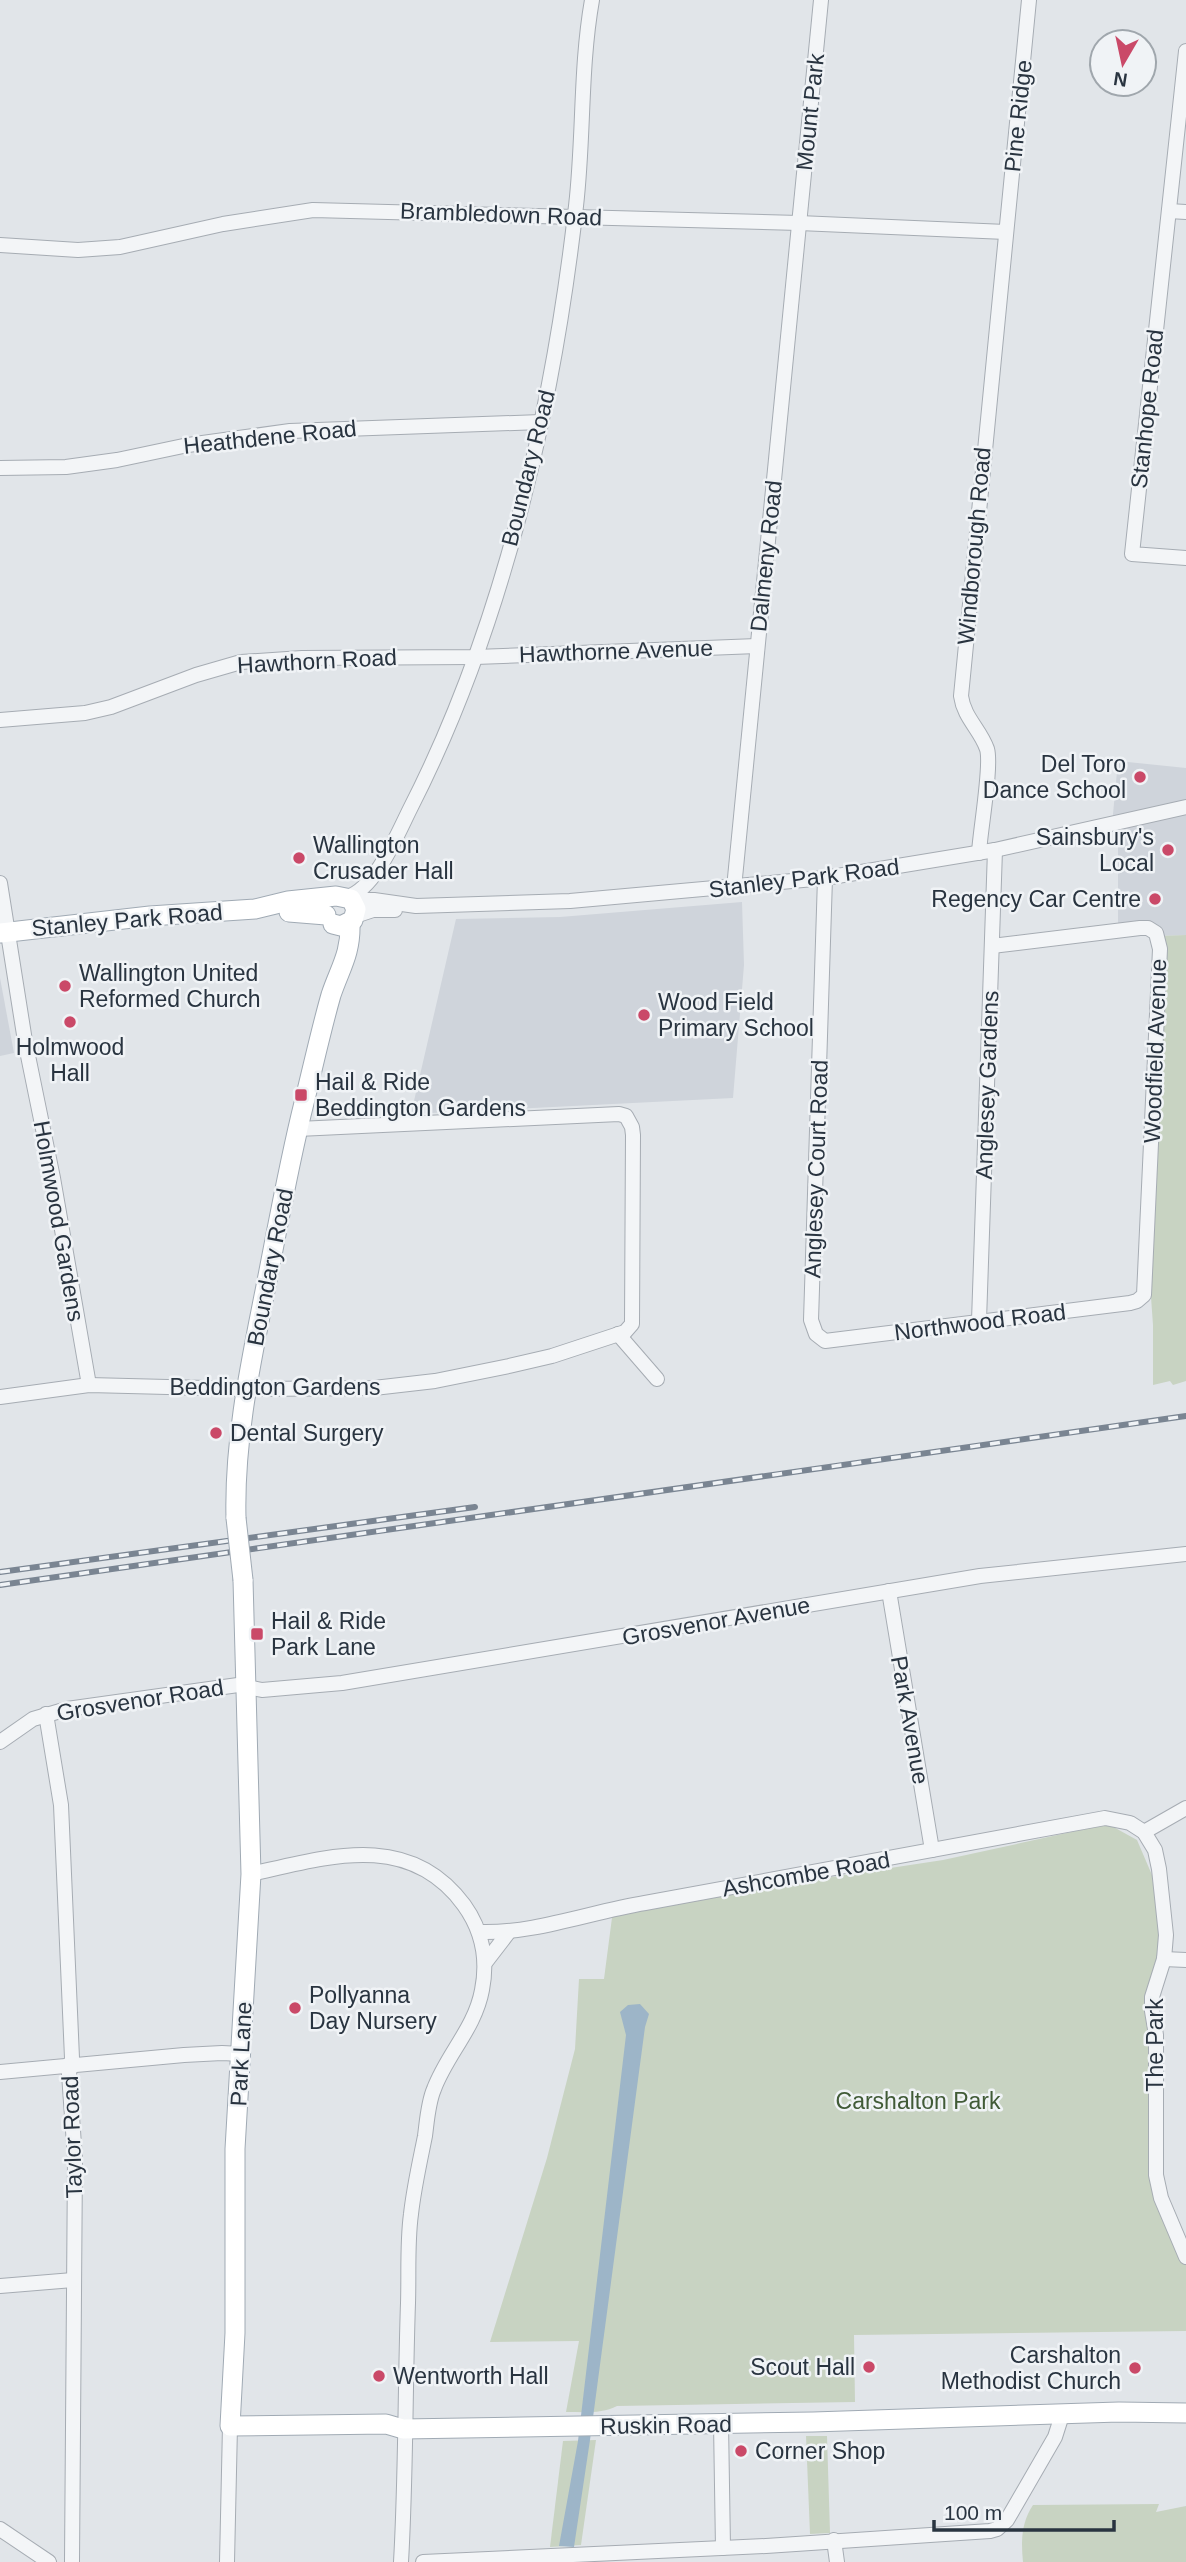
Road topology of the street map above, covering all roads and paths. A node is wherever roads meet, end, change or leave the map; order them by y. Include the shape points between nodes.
1 (592, 0) edge
2 (821, 0) edge
3 (1029, 0) edge
4 (1186, 51) edge
5 (1168, 211) junction
6 (1186, 212) edge
7 (575, 217) junction
8 (799, 223) junction
9 (1006, 232) junction
10 (0, 245) edge
11 (541, 422) junction
12 (0, 468) edge
13 (1186, 558) edge
14 (757, 646) junction
15 (475, 657) junction
16 (0, 720) edge
17 (1186, 807) edge
18 (995, 850) junction
19 (979, 853) junction
20 (825, 878) junction
21 (0, 883) edge
22 (734, 888) junction
23 (342, 911) junction
24 (3, 932) edge
25 (992, 946) junction
26 (298, 1129) junction
27 (1144, 1294) joint
28 (979, 1321) junction
29 (618, 1334) junction
30 (816, 1334) joint
31 (657, 1379) dead end
32 (89, 1385) junction
33 (246, 1389) junction
34 (0, 1397) edge
35 (239, 1546) joint
36 (1186, 1554) edge
37 (889, 1591) junction
38 (246, 1688) junction
39 (46, 1714) junction
40 (0, 1742) edge
41 (1180, 1811) edge
42 (1144, 1832) junction
43 (932, 1850) junction
44 (251, 1874) junction
45 (479, 1932) junction
46 (508, 1933) junction
47 (1164, 1959) junction
48 (1186, 1960) edge
49 (485, 1963) junction
50 (241, 2054) junction
51 (69, 2066) junction
52 (0, 2072) edge
53 (1186, 2258) edge
54 (73, 2280) junction
55 (0, 2286) edge
56 (1186, 2413) edge
57 (1062, 2415) junction
58 (721, 2423) junction
59 (230, 2426) junction
60 (404, 2428) junction
61 (0, 2529) edge
62 (834, 2540) junction
63 (723, 2548) junction
64 (582, 2558) edge
65 (49, 2562) edge
66 (72, 2562) edge
67 (227, 2562) edge
68 (401, 2562) edge
69 (423, 2562) edge
70 (837, 2562) edge

1 - 7 street, Boundary Road
2 - 8 street, Mount Park
3 - 9 street, Pine Ridge
4 - 5 street, Stanhope Road
5 - 6 street
5 - 13 street, Stanhope Road via 1132,554
7 - 8 street, Brambledown Road
7 - 10 street, Brambledown Road via 313,209 120,247 78,250
7 - 11 street, Boundary Road
8 - 9 street, Brambledown Road
8 - 14 street, Dalmeny Road
9 - 19 street, Windborough Road via 961,696 965,714 988,756
11 - 12 street, Heathdene Road via 290,431 104,462
11 - 15 street, Boundary Road via 493,607
14 - 15 street, Hawthorne Avenue
14 - 22 street, Dalmeny Road
15 - 16 street, Hawthorn Road via 241,662 111,707
15 - 23 street, Boundary Road via 433,765 375,873
17 - 18 street, Stanley Park Road
18 - 19 street, Stanley Park Road
18 - 25 street, Anglesey Gardens
19 - 20 street, Stanley Park Road
20 - 22 street, Stanley Park Road
20 - 30 street, Anglesey Court Road via 811,1320
21 - 24 street, Holmwood Gardens
22 - 23 street, Stanley Park Road
23 - 24 main road, Stanley Park Road via 255,909
23 - 26 main road, Boundary Road via 349,943
24 - 32 street, Holmwood Gardens
25 - 27 street, Woodfield Avenue via 1140,928 1156,933 1160,949
25 - 28 street, Anglesey Gardens
26 - 29 street via 626,1116 633,1135 633,1317 629,1328
26 - 33 main road, Boundary Road
27 - 28 street, Northwood Road via 1130,1303
28 - 30 street, Northwood Road via 831,1341
29 - 31 street
29 - 33 street, Beddington Gardens via 552,1356 435,1381 350,1390
32 - 33 street, Beddington Gardens
32 - 34 street, Beddington Gardens
33 - 35 main road, Boundary Road, bridge via 236,1474
35 - 38 main road, Park Lane, bridge
36 - 37 street, Grosvenor Avenue via 980,1576
37 - 38 street, Grosvenor Avenue via 342,1683
37 - 43 street, Park Avenue
38 - 39 street, Grosvenor Road via 185,1691
38 - 44 main road, Park Lane
39 - 40 street, Grosvenor Road via 24,1723
39 - 51 street, Taylor Road via 62,1828
41 - 42 street
42 - 43 street, Ashcombe Road via 1130,1823 1105,1818
42 - 47 street, The Park via 1155,1850 1166,1912
43 - 46 street, Ashcombe Road via 607,1909
44 - 45 street via 351,1854 402,1858 431,1872 453,1890
44 - 50 main road, Park Lane
45 - 46 street, Ashcombe Road
45 - 49 street
46 - 49 street
47 - 48 street
47 - 53 street, The Park via 1152,1997 1156,2175
49 - 60 street via 475,2014 433,2091 410,2214
50 - 51 street
50 - 59 main road, Park Lane
51 - 52 street
51 - 54 street, Taylor Road via 75,2159
54 - 55 street
54 - 66 street, Taylor Road
56 - 57 main road, Ruskin Road
57 - 58 main road, Ruskin Road
57 - 62 street via 1055,2437 1007,2520 997,2529
58 - 60 main road, Ruskin Road
58 - 63 street
59 - 60 main road, Ruskin Road via 386,2424
59 - 67 street, Park Lane
60 - 68 street
61 - 65 street
62 - 63 street
62 - 70 street
63 - 64 street
64 - 69 street

